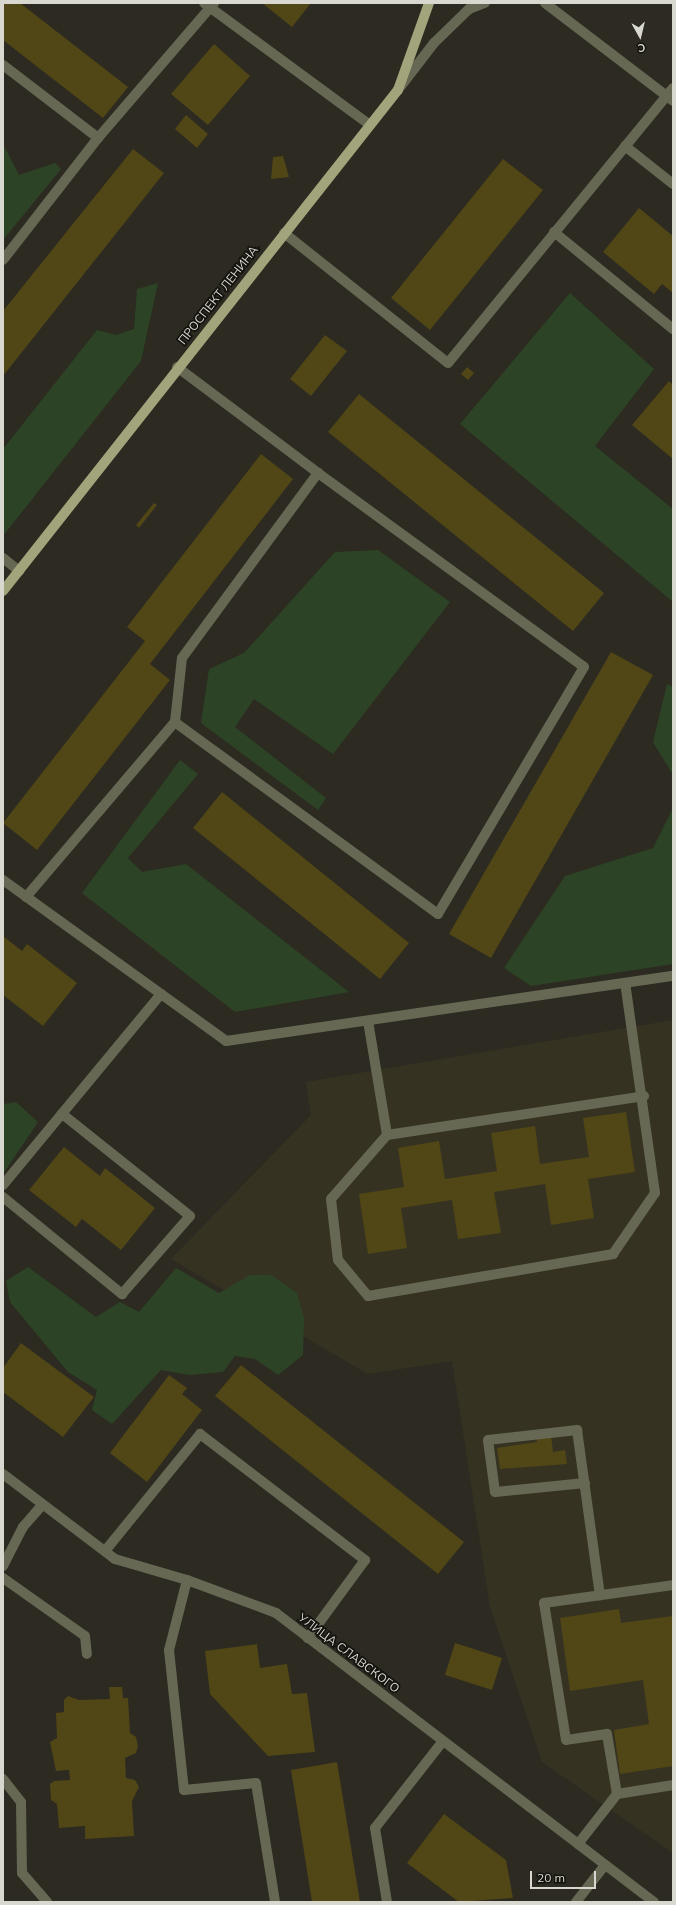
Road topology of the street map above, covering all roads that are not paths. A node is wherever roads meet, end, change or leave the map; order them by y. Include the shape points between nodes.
1 (429, 3) edge
2 (485, 3) edge
3 (545, 3) edge
4 (210, 5) edge
5 (3, 65) edge
6 (398, 90) junction
7 (671, 95) edge
8 (370, 125) junction
9 (98, 138) junction
10 (625, 146) junction
11 (673, 184) edge
12 (284, 232) junction
13 (554, 232) junction
14 (3, 260) edge
15 (673, 329) edge
16 (177, 368) junction
17 (318, 473) junction
18 (3, 558) edge
19 (19, 571) junction
20 (3, 591) edge
21 (175, 722) junction
22 (3, 880) edge
23 (26, 897) junction
24 (673, 976) edge
25 (625, 983) junction
26 (161, 994) junction
27 (368, 1020) junction
28 (644, 1096) junction
29 (62, 1114) junction
30 (387, 1135) junction
31 (3, 1185) edge
32 (3, 1197) edge
33 (3, 1474) edge
34 (585, 1483) junction
35 (43, 1504) junction
36 (104, 1551) junction
37 (3, 1566) edge
38 (3, 1578) edge
39 (187, 1580) junction
40 (673, 1584) edge
41 (600, 1595) junction
42 (308, 1638) junction
43 (87, 1654) dead end
44 (443, 1741) junction
45 (3, 1779) edge
46 (673, 1785) edge
47 (617, 1794) junction
48 (578, 1844) junction
49 (605, 1865) junction
50 (389, 1901) edge
51 (47, 1902) edge
52 (275, 1902) edge
53 (576, 1902) edge
54 (654, 1902) edge

1 - 6 main road, ПРОСПЕКТ ЛЕНИНА
2 - 6 street via 469,9 434,43
3 - 7 street
4 - 8 street
4 - 9 street
5 - 9 street
6 - 8 main road, ПРОСПЕКТ ЛЕНИНА
7 - 10 street
8 - 12 main road, ПРОСПЕКТ ЛЕНИНА
9 - 14 street
10 - 11 street
10 - 13 street
12 - 13 street via 448,363
12 - 16 main road, ПРОСПЕКТ ЛЕНИНА
13 - 15 street
16 - 17 street
16 - 19 main road, ПРОСПЕКТ ЛЕНИНА
17 - 21 street via 182,658
17 - 21 street via 584,667 438,914
18 - 19 street
19 - 20 main road, ПРОСПЕКТ ЛЕНИНА
21 - 23 street
22 - 23 street
23 - 26 street
24 - 25 street
25 - 27 street
25 - 28 street
26 - 27 street via 226,1041
26 - 29 street
27 - 30 street
28 - 30 street
28 - 30 street via 655,1193 614,1254 368,1296 338,1260 331,1199
29 - 31 street
29 - 32 street via 190,1216 122,1294
33 - 35 street, УЛИЦА СЛАВСКОГО
34 - 34 street via 578,1430 488,1440 495,1492
34 - 41 street
35 - 36 street, УЛИЦА СЛАВСКОГО
35 - 37 street via 23,1527
36 - 39 street, УЛИЦА СЛАВСКОГО via 115,1559
36 - 42 street via 200,1434 365,1560
38 - 43 street via 85,1636
39 - 42 street, УЛИЦА СЛАВСКОГО via 276,1613
39 - 52 street via 169,1650 184,1790 256,1783
40 - 41 street
41 - 47 street via 544,1603 566,1740 607,1734
42 - 44 street, УЛИЦА СЛАВСКОГО
44 - 48 street, УЛИЦА СЛАВСКОГО
44 - 50 street via 375,1828
45 - 51 street via 21,1802 22,1873
46 - 47 street
47 - 48 street
48 - 49 street, УЛИЦА СЛАВСКОГО
49 - 53 street
49 - 54 street, УЛИЦА СЛАВСКОГО

